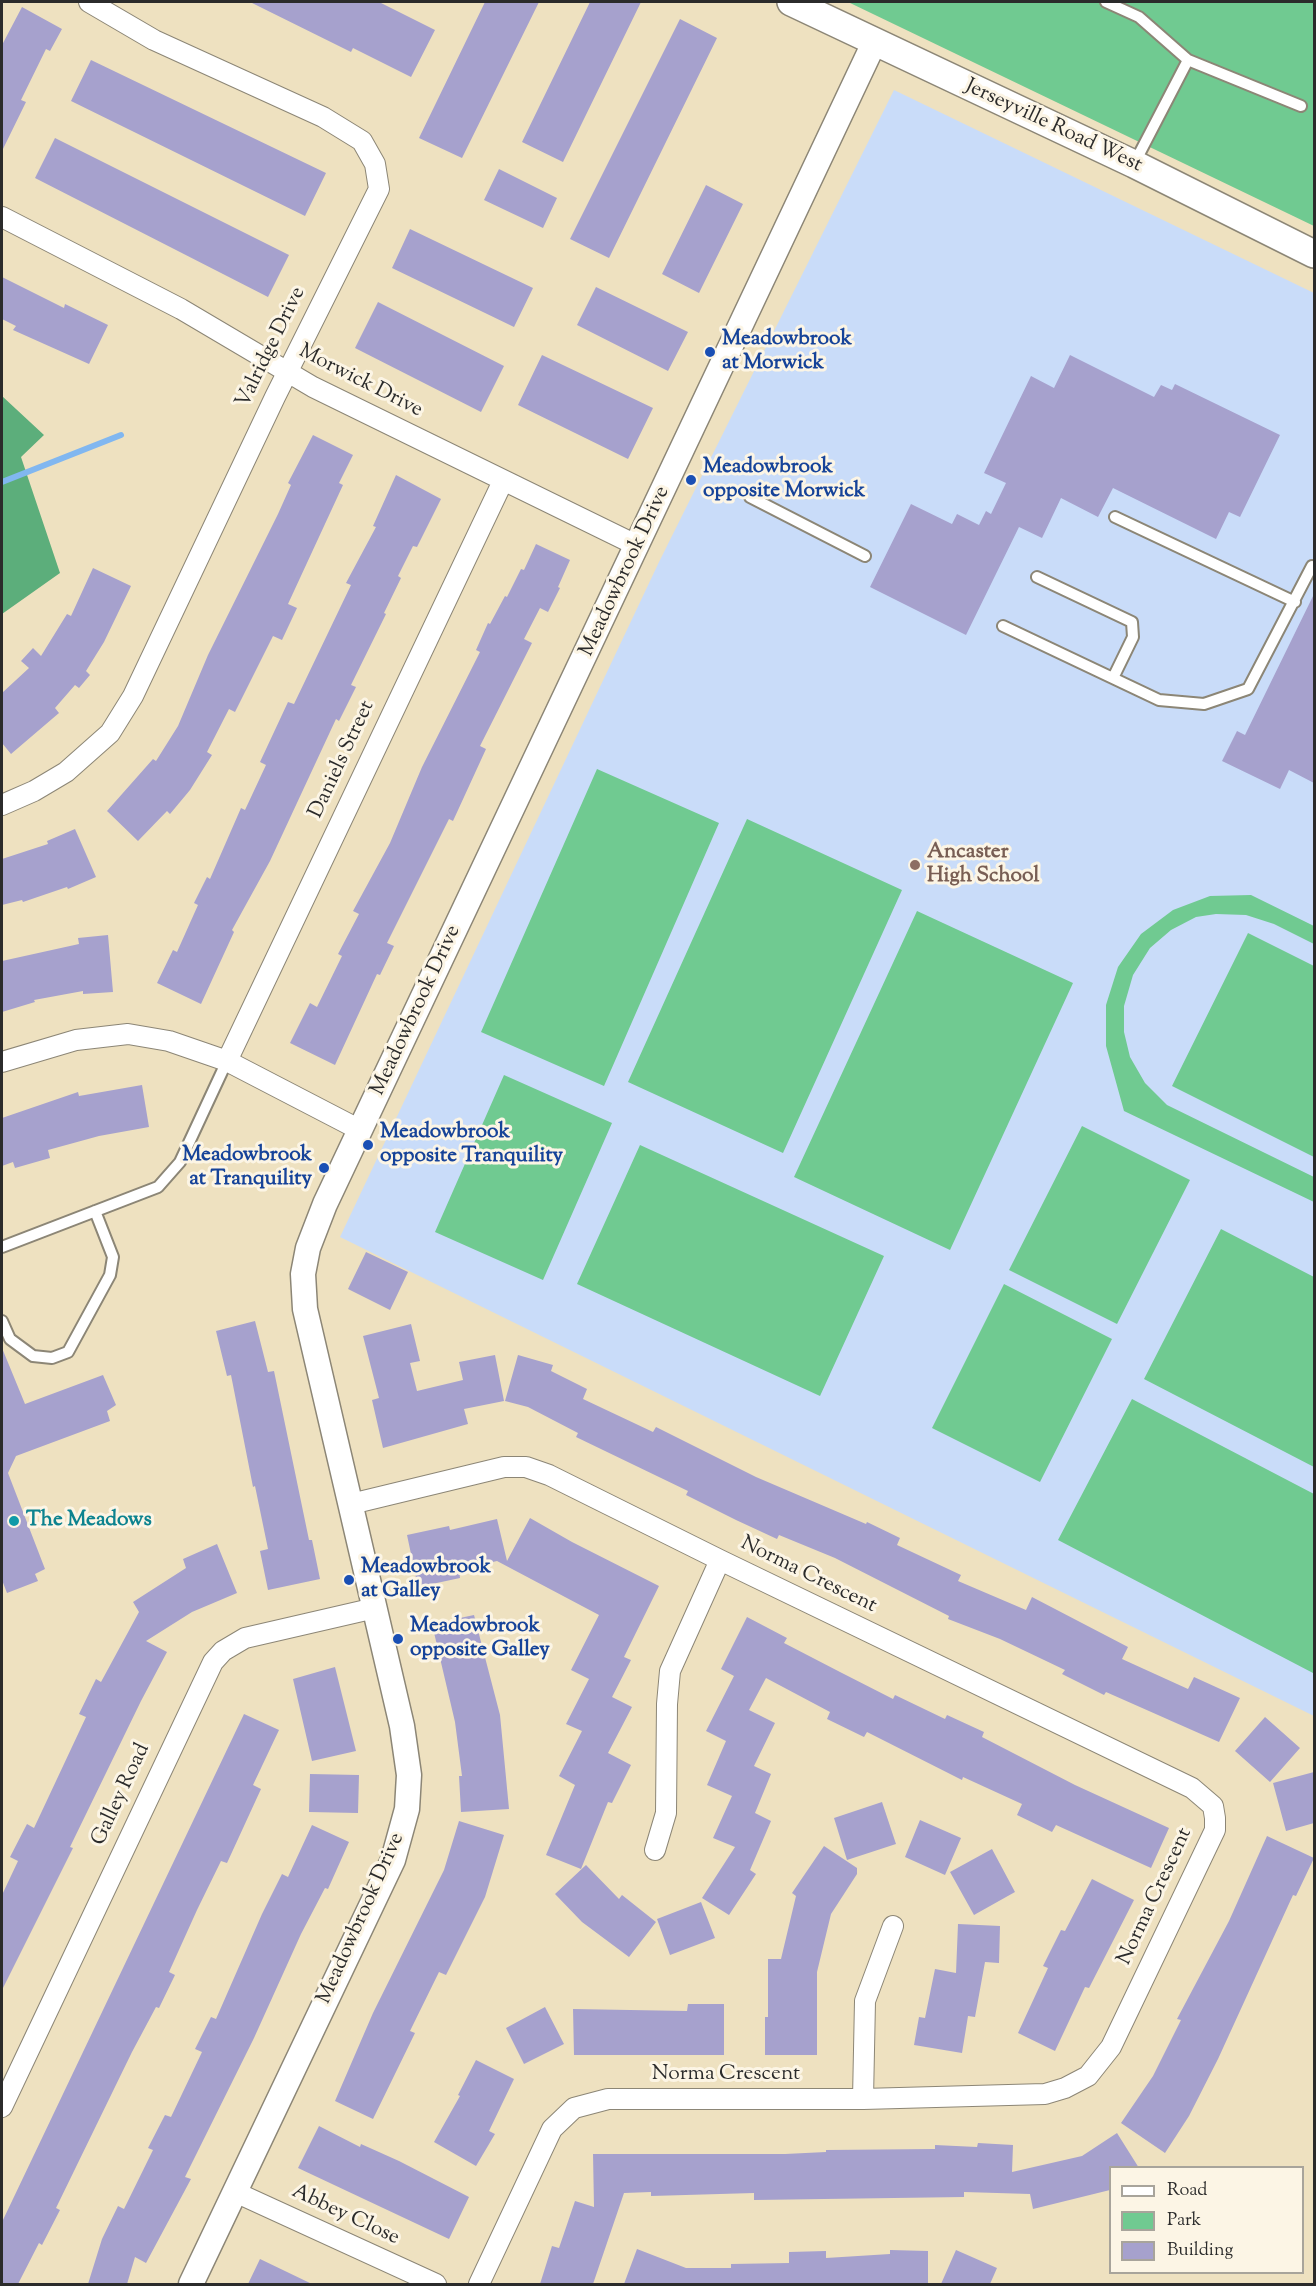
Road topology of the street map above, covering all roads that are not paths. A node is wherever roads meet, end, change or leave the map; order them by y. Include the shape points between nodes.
1 (89, 2) edge
2 (791, 2) edge
3 (1106, 2) edge
4 (874, 43) junction
5 (1188, 60) junction
6 (1301, 106) dead end
7 (1134, 164) junction
8 (2, 217) edge
9 (1314, 254) edge
10 (287, 373) junction
11 (503, 481) junction
12 (750, 497) dead end
13 (1115, 517) dead end
14 (638, 546) junction
15 (865, 556) dead end
16 (1312, 566) dead end
17 (1037, 576) dead end
18 (1295, 602) junction
19 (1003, 626) dead end
20 (1113, 678) junction
21 (2, 805) edge
22 (227, 1061) junction
23 (2, 1062) edge
24 (360, 1130) junction
25 (95, 1211) junction
26 (2, 1247) edge
27 (2, 1321) edge
28 (351, 1504) junction
29 (720, 1560) junction
30 (375, 1608) junction
31 (655, 1850) dead end
32 (893, 1926) dead end
33 (863, 2099) junction
34 (2, 2107) edge
35 (235, 2192) junction
36 (191, 2284) edge
37 (436, 2284) edge
38 (479, 2284) edge

1 - 10 street, Valridge Drive via 154,40 323,117 362,141 375,164 379,189
2 - 4 main road, Jerseyville Road West
3 - 5 lane via 1139,17
4 - 7 main road, Jerseyville Road West
4 - 14 street, Meadowbrook Drive
5 - 6 lane
5 - 7 lane
7 - 9 main road, Jerseyville Road West
8 - 10 street, Morwick Drive via 181,309
10 - 11 street, Morwick Drive
10 - 21 street, Valridge Drive via 133,696 110,733 66,772
11 - 14 street, Morwick Drive
11 - 22 street, Daniels Street
12 - 15 lane
13 - 18 lane
14 - 24 street, Meadowbrook Drive
16 - 18 lane
17 - 20 lane via 1132,622 1133,637
18 - 20 lane via 1248,689 1204,704 1160,700
19 - 20 lane
22 - 23 street via 184,1045 128,1034 62,1042
22 - 24 street
22 - 25 lane via 180,1161 158,1187
24 - 28 street, Meadowbrook Drive via 314,1231 303,1274 305,1309
25 - 26 lane
25 - 27 lane via 113,1257 110,1275 68,1352 52,1359 33,1356 10,1339
28 - 29 street, Norma Crescent via 504,1467 526,1467
28 - 30 street, Meadowbrook Drive
29 - 31 street via 670,1671 666,1813
29 - 33 street, Norma Crescent via 1192,1788 1213,1806 1215,1830 1111,2047 1088,2076 1045,2094
30 - 34 street, Galley Road via 245,1638 213,1662
30 - 35 street, Meadowbrook Drive via 407,1755 409,1790 404,1824 393,1860
32 - 33 street via 865,2001
33 - 38 street, Norma Crescent via 608,2099 574,2108 552,2129
35 - 36 street, Meadowbrook Drive
35 - 37 street, Abbey Close

